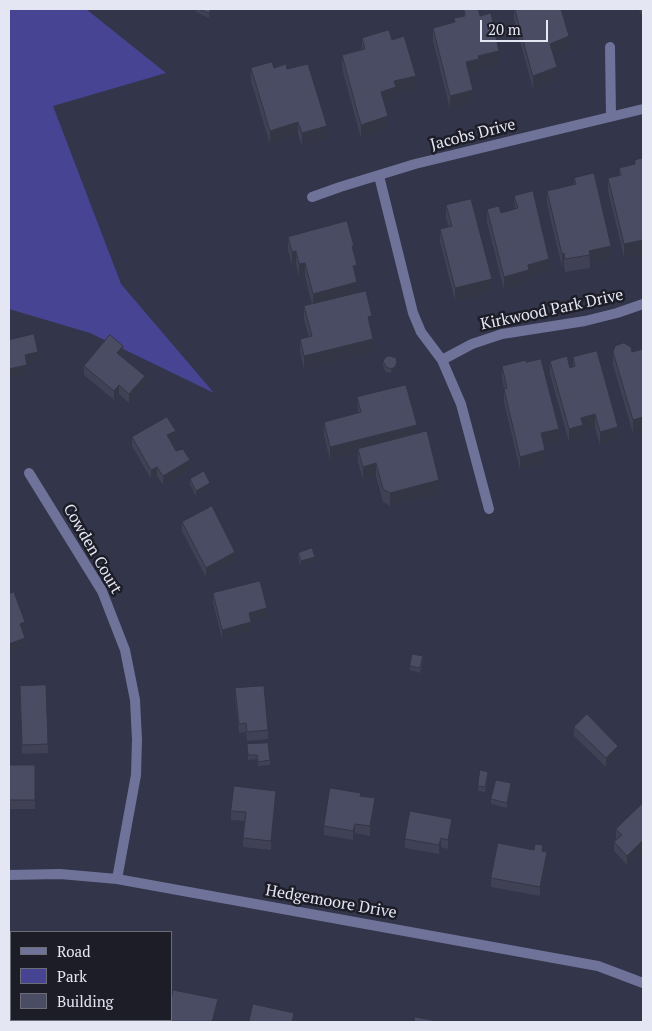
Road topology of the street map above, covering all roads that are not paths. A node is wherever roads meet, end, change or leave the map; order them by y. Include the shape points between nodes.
1 (610, 47) dead end
2 (643, 109) edge
3 (611, 116) junction
4 (379, 176) junction
5 (312, 197) dead end
6 (643, 304) edge
7 (442, 360) junction
8 (30, 473) dead end
9 (489, 509) dead end
10 (9, 875) edge
11 (117, 879) junction
12 (643, 984) edge

1 - 3 street
2 - 3 street, Jacobs Drive
3 - 4 street, Jacobs Drive via 415,164
4 - 5 street, Jacobs Drive
4 - 7 street via 413,313 421,332
6 - 7 street, Kirkwood Park Drive via 585,321 502,334 472,344
7 - 9 street via 461,404
8 - 11 street, Cowden Court via 102,591 125,650 135,700 136,775
10 - 11 street, Hedgemoore Drive via 60,874
11 - 12 street, Hedgemoore Drive via 598,966

